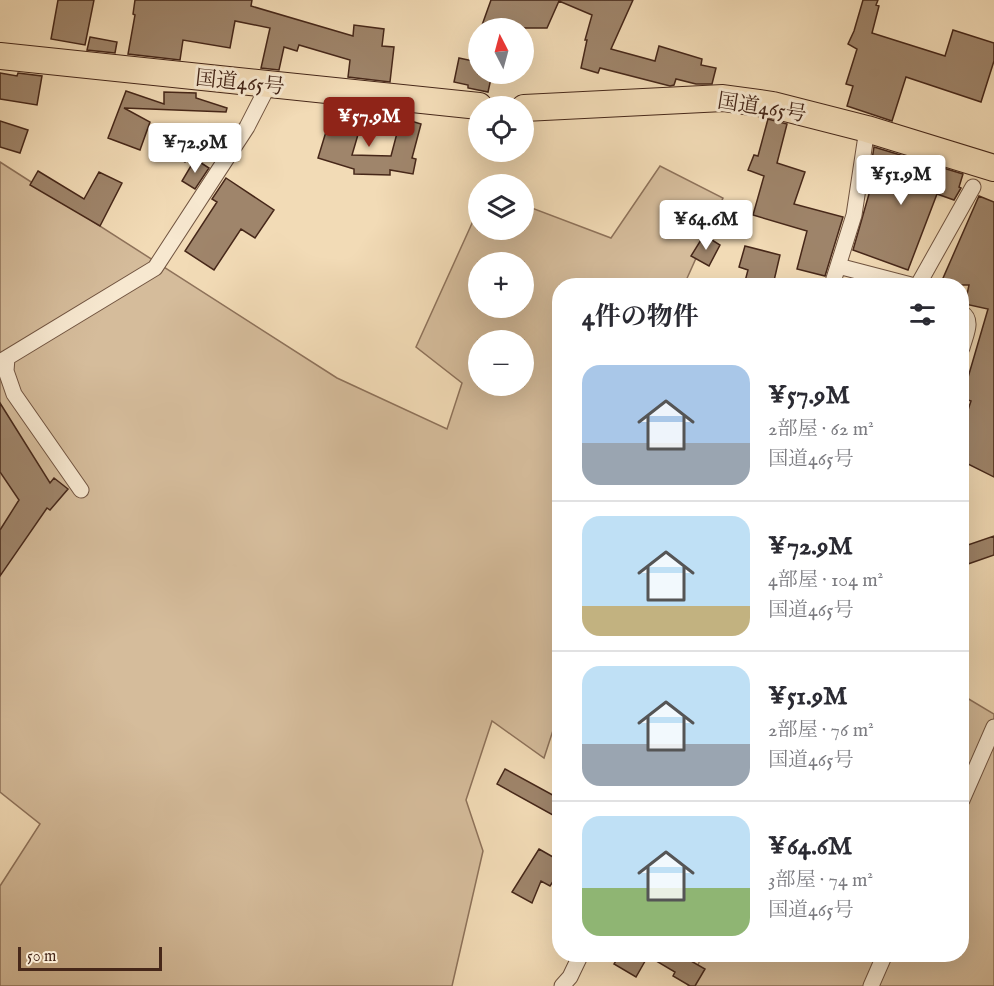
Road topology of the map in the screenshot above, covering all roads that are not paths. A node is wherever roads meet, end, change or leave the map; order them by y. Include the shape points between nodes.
1 (0, 56) edge
2 (268, 86) junction
3 (468, 105) edge
4 (534, 107) edge
5 (867, 129) junction
6 (994, 168) edge
7 (973, 187) dead end
8 (838, 266) junction
9 (834, 278) edge
10 (884, 278) edge
11 (922, 278) edge
12 (3, 360) edge
13 (81, 490) dead end
14 (994, 727) edge
15 (969, 784) edge
16 (578, 962) edge
17 (882, 962) edge
18 (562, 986) edge
19 (871, 986) edge

1 - 2 highway, 国道465号
2 - 3 highway, 国道465号
2 - 12 street via 247,127 155,268
4 - 5 highway, 国道465号 via 723,98 773,105
5 - 6 highway, 国道465号
5 - 8 street via 854,215
7 - 11 street
8 - 9 street
8 - 10 street
12 - 13 street via 14,394
14 - 15 street
16 - 18 street
17 - 19 street

